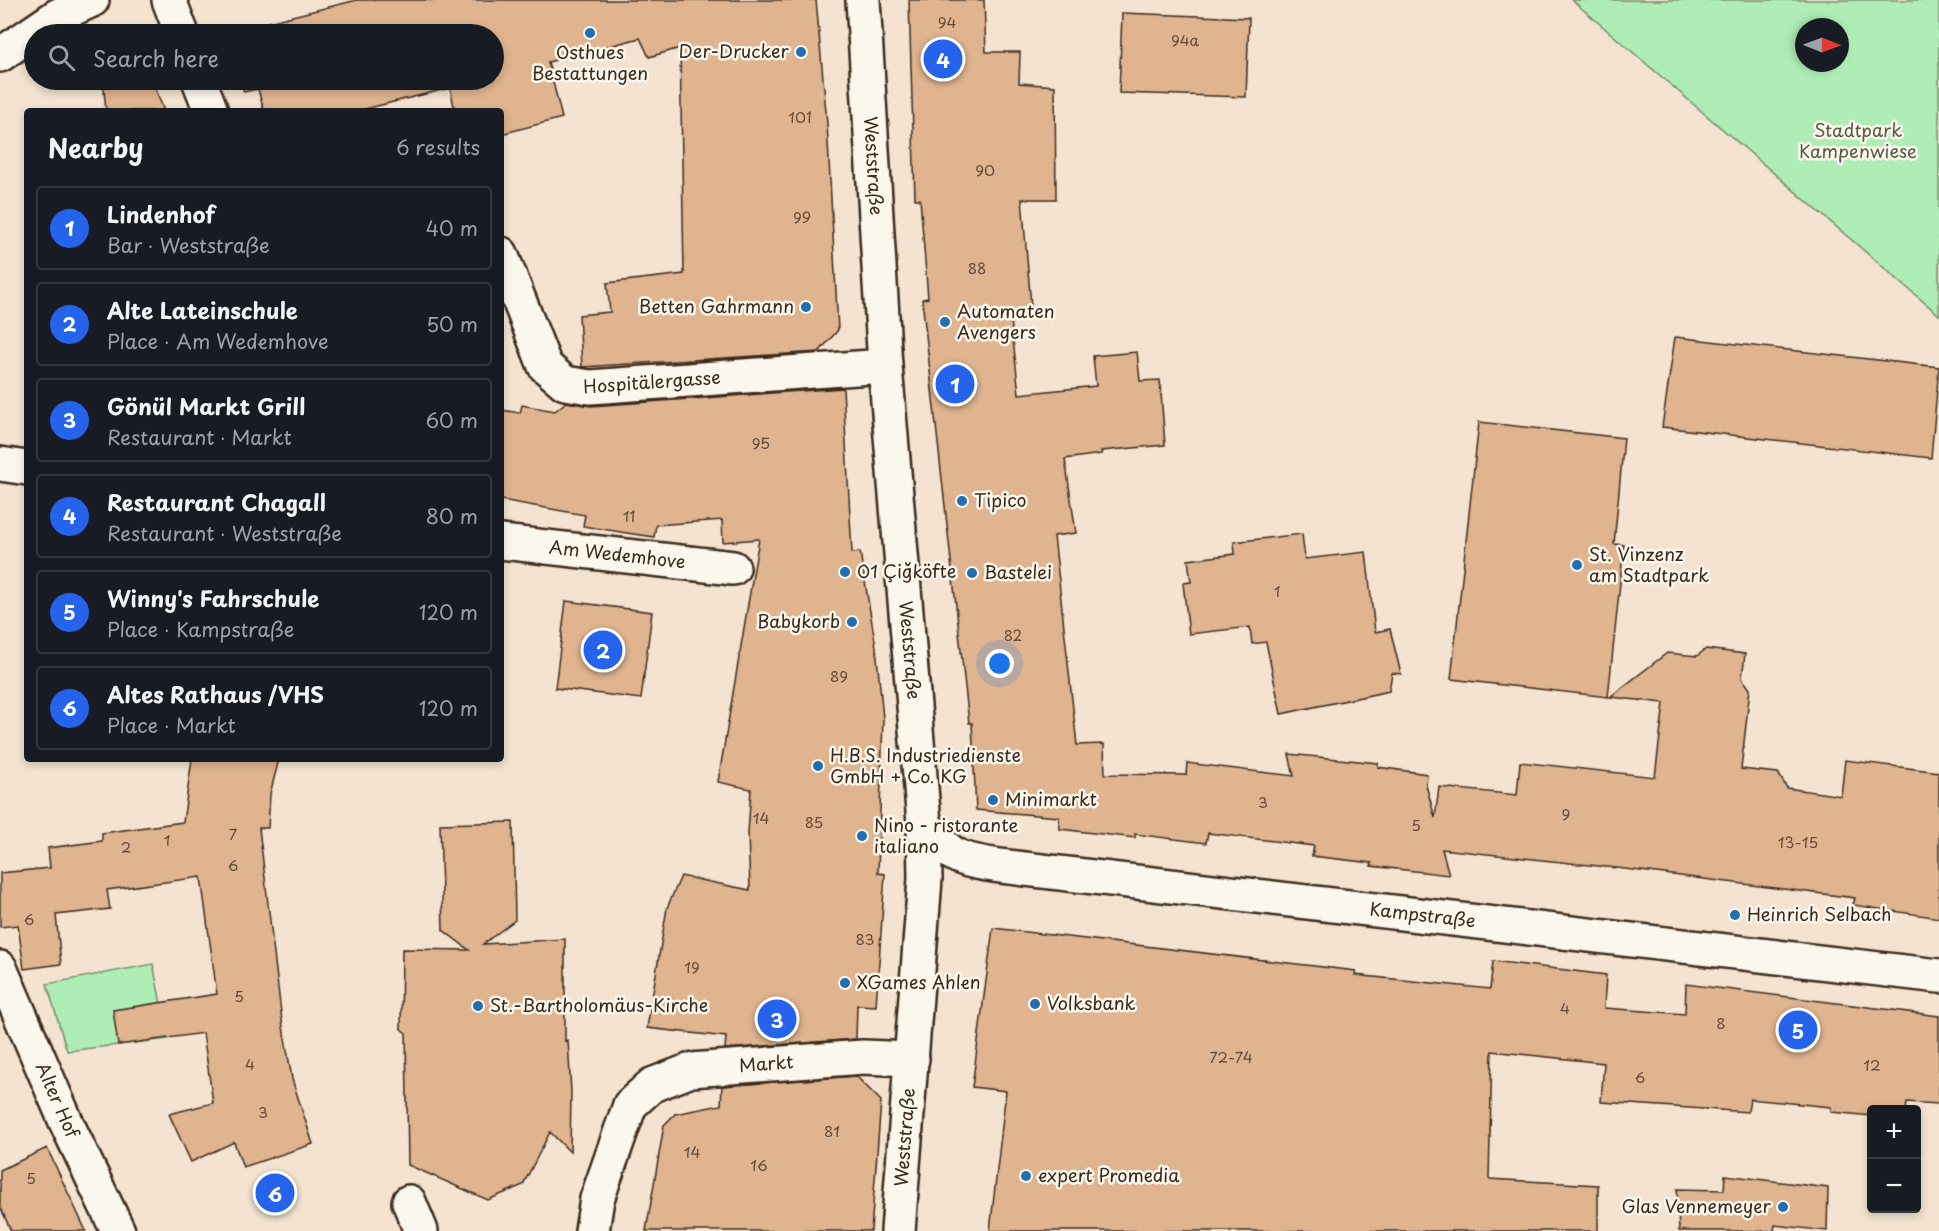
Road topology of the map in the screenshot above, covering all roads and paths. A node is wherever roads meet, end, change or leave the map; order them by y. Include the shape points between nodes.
1 (92, 0) edge
2 (169, 0) edge
3 (863, 0) edge
4 (45, 24) edge
5 (178, 24) edge
6 (24, 39) edge
7 (0, 55) edge
8 (203, 90) edge
9 (210, 108) edge
10 (504, 262) edge
11 (885, 366) junction
12 (0, 464) edge
13 (24, 468) edge
14 (504, 542) edge
15 (733, 568) dead end
16 (924, 823) junction
17 (0, 968) edge
18 (1939, 976) edge
19 (912, 1059) junction
20 (634, 1066) dead end
21 (630, 1105) junction
22 (118, 1231) edge
23 (592, 1231) edge
24 (898, 1231) edge

1 - 4 street
2 - 5 street
3 - 11 street, Weststraße
6 - 7 street
8 - 9 street
10 - 11 street, Hospitälergasse via 545,366 565,383 590,387
11 - 16 street, Weststraße
12 - 13 street
14 - 15 street, Am Wedemhove
16 - 18 street, Kampstraße via 945,850 973,862
16 - 19 street, Weststraße via 925,879
17 - 22 street, Alter Hof
19 - 21 street, Markt via 863,1057 691,1070 652,1085
19 - 24 street, Weststraße
20 - 21 street, Markt
21 - 23 street, Markt via 597,1199

